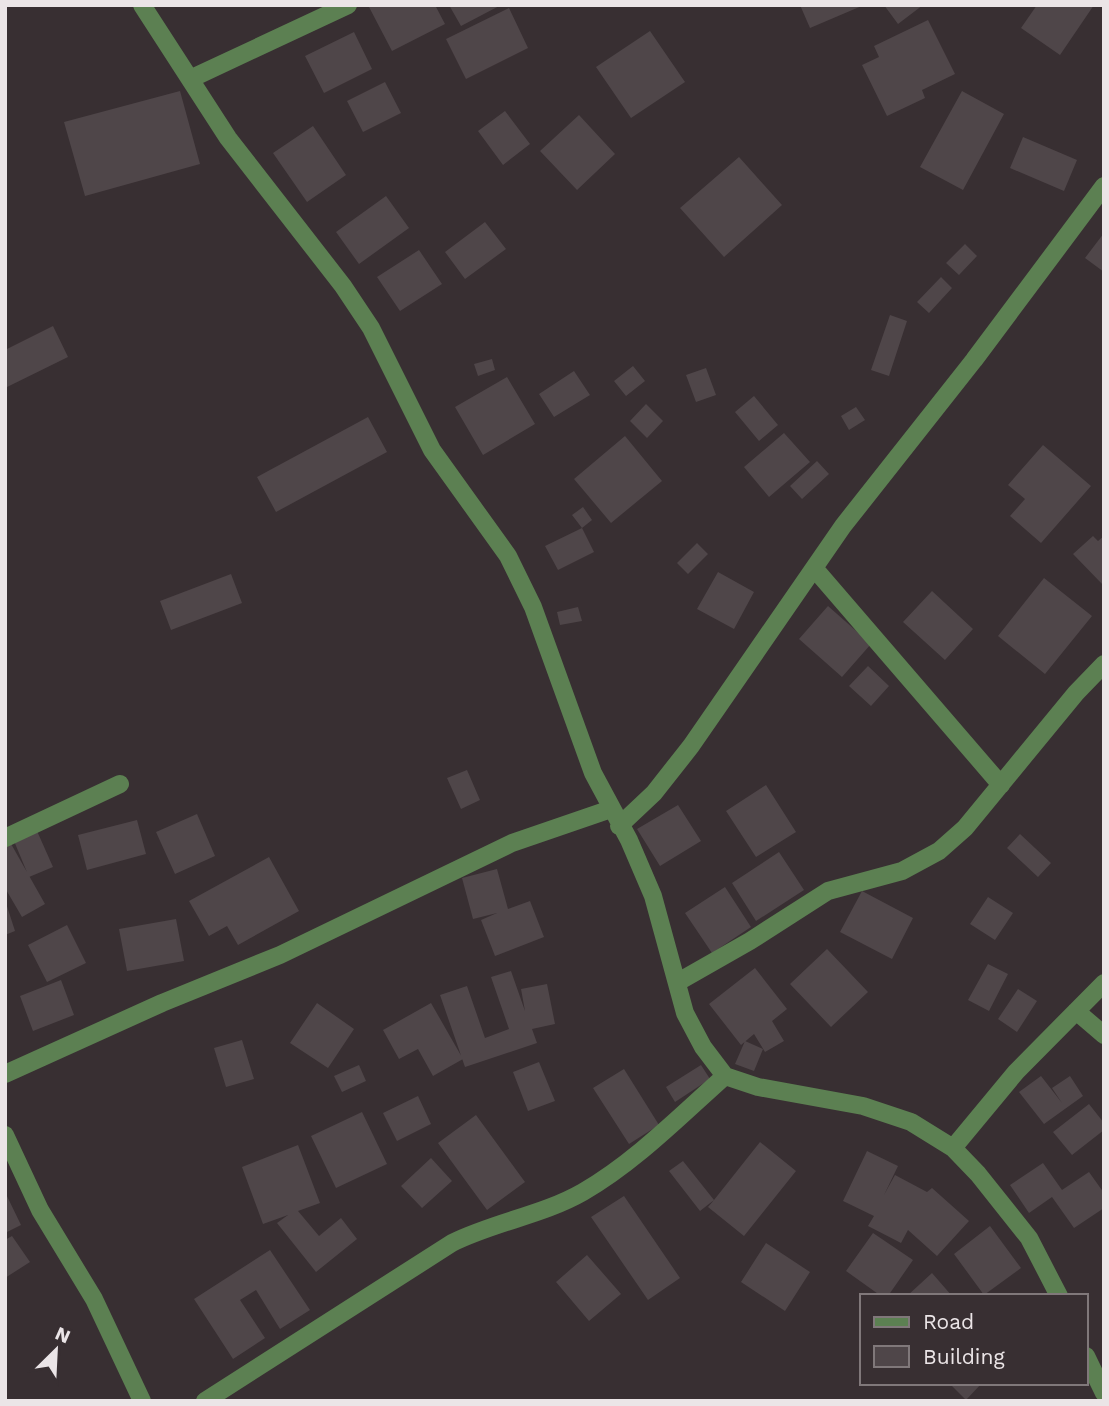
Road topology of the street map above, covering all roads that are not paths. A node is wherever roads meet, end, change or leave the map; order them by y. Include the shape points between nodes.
1 (142, 5) edge
2 (348, 5) edge
3 (190, 79) junction
4 (1104, 186) edge
5 (814, 568) junction
6 (1104, 664) edge
7 (120, 784) dead end
8 (1001, 785) junction
9 (611, 809) junction
10 (619, 826) junction
11 (5, 838) edge
12 (678, 982) junction
13 (1104, 983) edge
14 (1076, 1011) junction
15 (1104, 1035) edge
16 (5, 1074) edge
17 (725, 1076) junction
18 (5, 1135) edge
19 (953, 1147) junction
20 (11, 1162) edge
21 (1058, 1294) edge
22 (1088, 1360) edge
23 (1104, 1393) edge
24 (135, 1398) edge
25 (205, 1401) edge

1 - 3 street
2 - 3 street
3 - 9 street via 228,138 371,328 432,450 508,556 533,607 584,752
4 - 5 street
5 - 8 street
5 - 10 street via 691,746 654,793
6 - 8 street
7 - 11 street
8 - 12 street via 939,851 902,872 828,891
9 - 10 street
9 - 16 street via 512,843 280,955
10 - 12 street via 653,896
12 - 17 street via 685,1013
13 - 14 street
14 - 15 street
14 - 19 street via 1016,1072
17 - 19 street via 758,1087 863,1106 911,1122
17 - 25 street via 654,1139 584,1192 452,1242
18 - 20 street
19 - 21 street via 1029,1238
20 - 24 street via 93,1299
22 - 23 street

